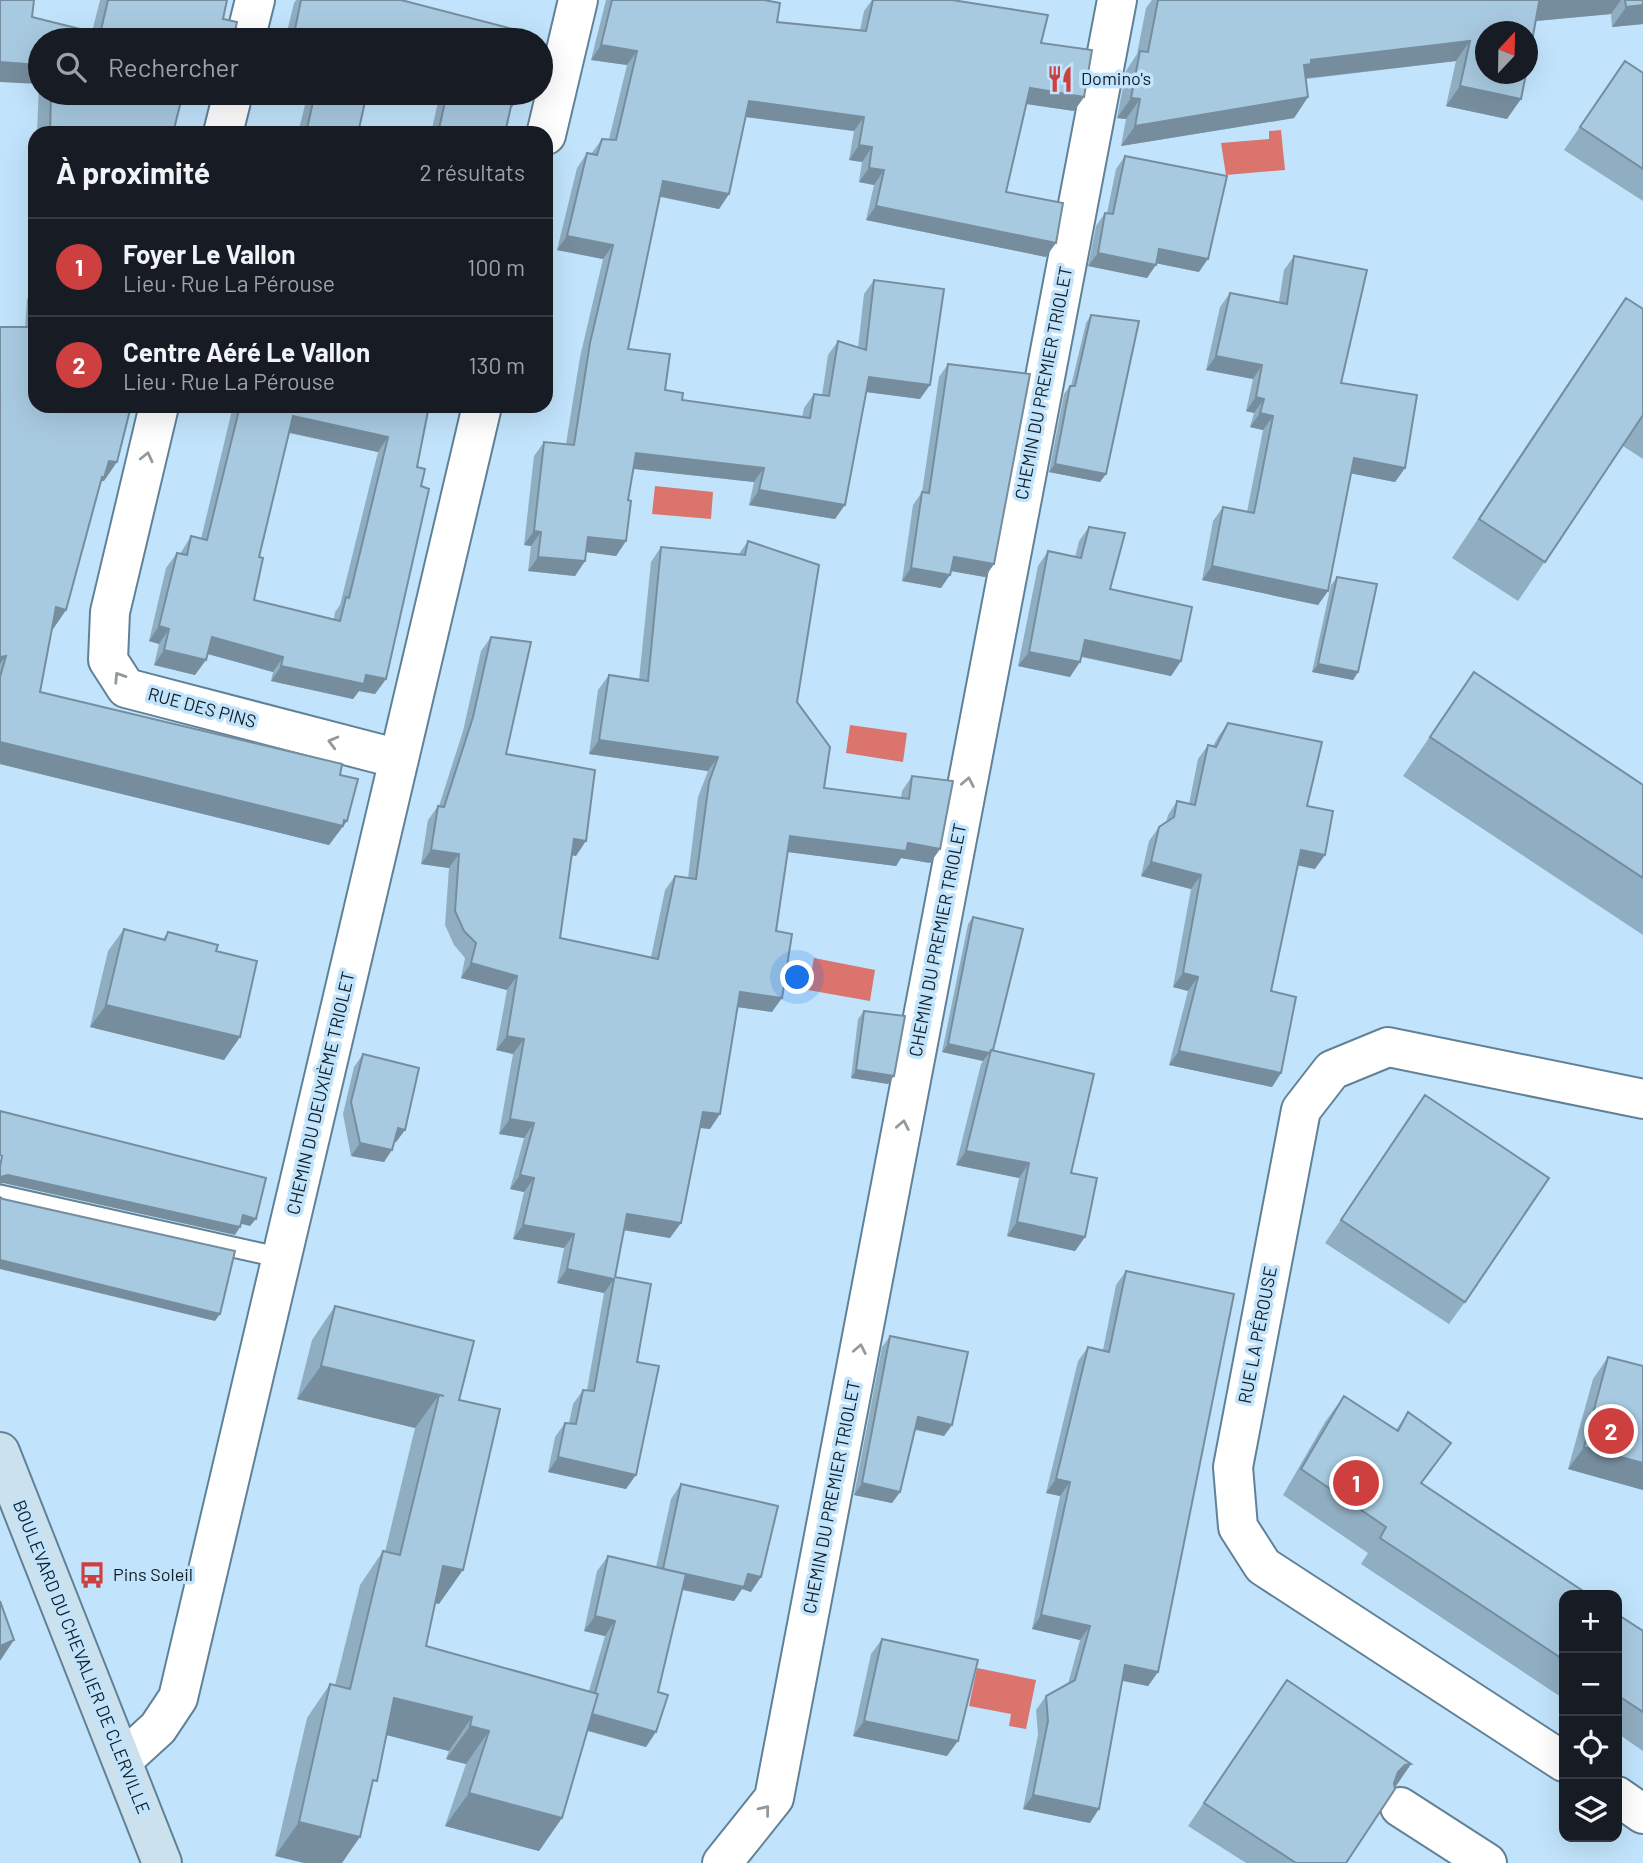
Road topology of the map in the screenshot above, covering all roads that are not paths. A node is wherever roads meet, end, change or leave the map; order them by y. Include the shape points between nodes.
1 (255, 0) edge
2 (578, 0) edge
3 (1117, 0) edge
4 (248, 28) edge
5 (230, 105) edge
6 (225, 126) edge
7 (548, 126) edge
8 (157, 413) edge
9 (480, 413) edge
10 (399, 759) junction
11 (1643, 1100) edge
12 (0, 1195) edge
13 (282, 1258) junction
14 (0, 1452) edge
15 (1559, 1759) edge
16 (123, 1760) junction
17 (1622, 1799) edge
18 (1400, 1807) edge
19 (1643, 1814) edge
20 (162, 1863) edge
21 (722, 1863) edge
22 (1487, 1863) edge

1 - 4 street
2 - 7 street
21 -> 3 street, CHEMIN DU PREMIER TRIOLET via 774,1798
5 - 6 street
10 -> 8 street, RUE DES PINS via 126,688 108,660 110,611
9 - 10 street, CHEMIN DU DEUXIÈME TRIOLET
10 - 13 street, CHEMIN DU DEUXIÈME TRIOLET
11 - 15 street, RUE LA PÉROUSE via 1388,1047 1332,1070 1301,1110 1233,1467 1238,1527 1264,1566
12 - 13 lane
13 - 16 street, CHEMIN DU DEUXIÈME TRIOLET via 178,1698 158,1728
14 - 16 street, BOULEVARD DU CHEVALIER DE CLERVILLE
16 - 20 street, BOULEVARD DU CHEVALIER DE CLERVILLE
17 - 19 street
18 - 22 street

